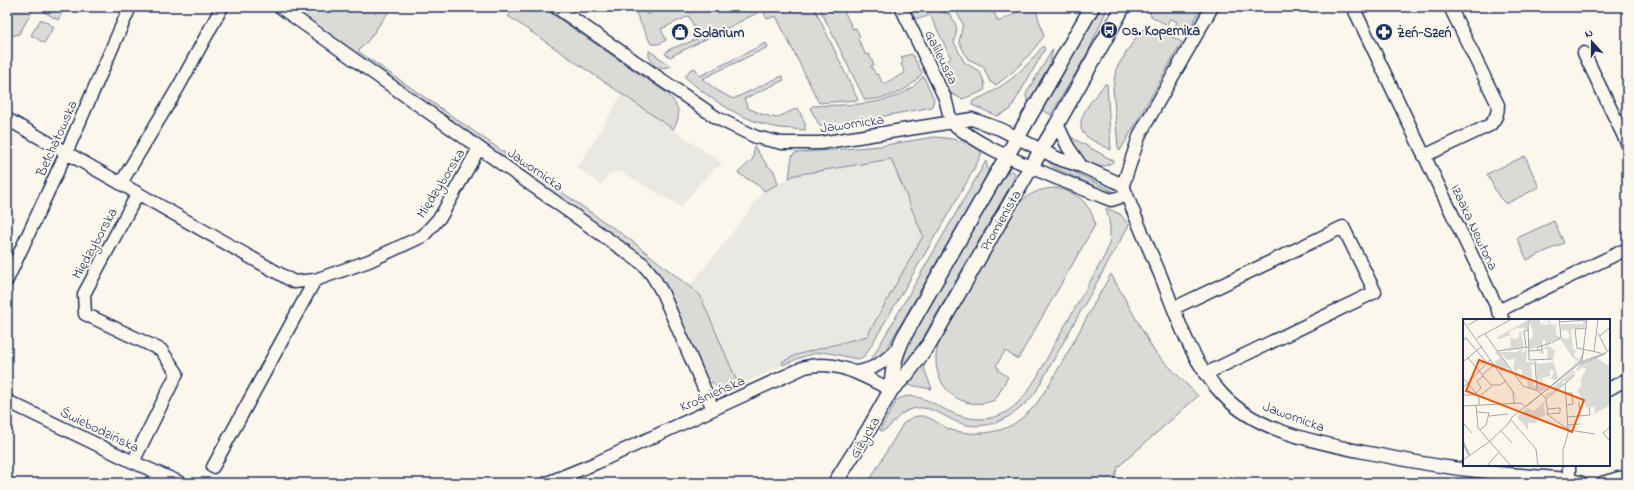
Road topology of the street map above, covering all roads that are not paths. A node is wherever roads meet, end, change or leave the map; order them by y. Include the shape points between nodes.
1 (130, 7) edge
2 (222, 7) edge
3 (280, 7) edge
4 (556, 7) edge
5 (901, 7) edge
6 (1092, 7) edge
7 (1122, 7) edge
8 (1212, 7) edge
9 (1353, 7) edge
10 (1450, 7) edge
11 (1584, 53) dead end
12 (7, 119) edge
13 (951, 122) junction
14 (1057, 124) junction
15 (1017, 138) junction
16 (1627, 143) edge
17 (479, 148) junction
18 (1041, 150) junction
19 (66, 153) junction
20 (1007, 156) junction
21 (1424, 156) junction
22 (1081, 166) junction
23 (1031, 167) junction
24 (121, 183) junction
25 (1125, 190) junction
26 (138, 193) junction
27 (1627, 249) edge
28 (7, 280) edge
29 (315, 280) junction
30 (1174, 308) junction
31 (1500, 315) edge
32 (897, 349) junction
33 (858, 372) junction
34 (1205, 374) junction
35 (1627, 380) edge
36 (1610, 388) edge
37 (891, 390) junction
38 (7, 401) edge
39 (713, 409) junction
40 (133, 462) junction
41 (1569, 466) edge
42 (213, 467) dead end
43 (1627, 477) edge
44 (169, 478) junction
45 (1569, 479) junction
46 (150, 483) edge
47 (180, 483) edge
48 (547, 483) edge
49 (835, 483) edge
50 (1582, 483) edge
51 (1602, 483) edge

1 - 19 street, Bełchatowska
2 - 24 street via 179,86
3 - 17 street, Jawornicka
4 - 13 street, Jawornicka via 717,118 756,137 782,143 820,143
5 - 13 street, Galileusza via 945,98
6 - 15 street, Promienista
7 - 14 street, Promienista
8 - 25 street via 1140,134
9 - 21 street, Izaaka Newtona
10 - 21 street via 1498,105 1498,112 1490,125
11 - 16 street
12 - 19 street, Międzyborska
13 - 15 street, Jawornicka via 972,119
13 - 20 street
14 - 18 street, Promienista
14 - 22 street via 1070,151
15 - 18 street, Jawornicka
15 - 20 street, Promienista
17 - 29 street, Międzyborska via 441,216 423,236 369,261
17 - 39 street, Jawornicka via 647,269 662,292
18 - 22 street, Jawornicka
18 - 23 street, Promienista
19 - 24 street, Międzyborska
19 - 28 street, Bełchatowska
20 - 23 street
20 - 32 street, Promienista
21 - 31 street, Izaaka Newtona
22 - 25 street, Jawornicka
23 - 25 street via 1111,200
23 - 37 street, Promienista via 930,344
24 - 26 street, Międzyborska
25 - 30 street, Jawornicka
26 - 29 street, Międzyborska via 294,282
26 - 40 street, Międzyborska via 84,294 86,314 160,350 177,373
27 - 31 street, Izaaka Newtona
29 - 42 street
30 - 34 street, Jawornicka via 1190,348
30 - 34 street via 1343,227 1375,292
32 - 33 street, Promienista via 876,367
32 - 37 street, Promienista
33 - 37 street, Krośnieńska
33 - 39 street, Krośnieńska via 828,365 805,367
34 - 45 street, Jawornicka via 1222,395 1243,412 1266,425 1294,435 1445,467
35 - 36 street
37 - 49 street, Giżycka
38 - 40 street, Świebodzińska
39 - 48 street, Krośnieńska
40 - 44 street, Świebodzińska
41 - 45 street
43 - 51 street
44 - 46 street
44 - 47 street, Świebodzińska
45 - 50 street, Jawornicka

